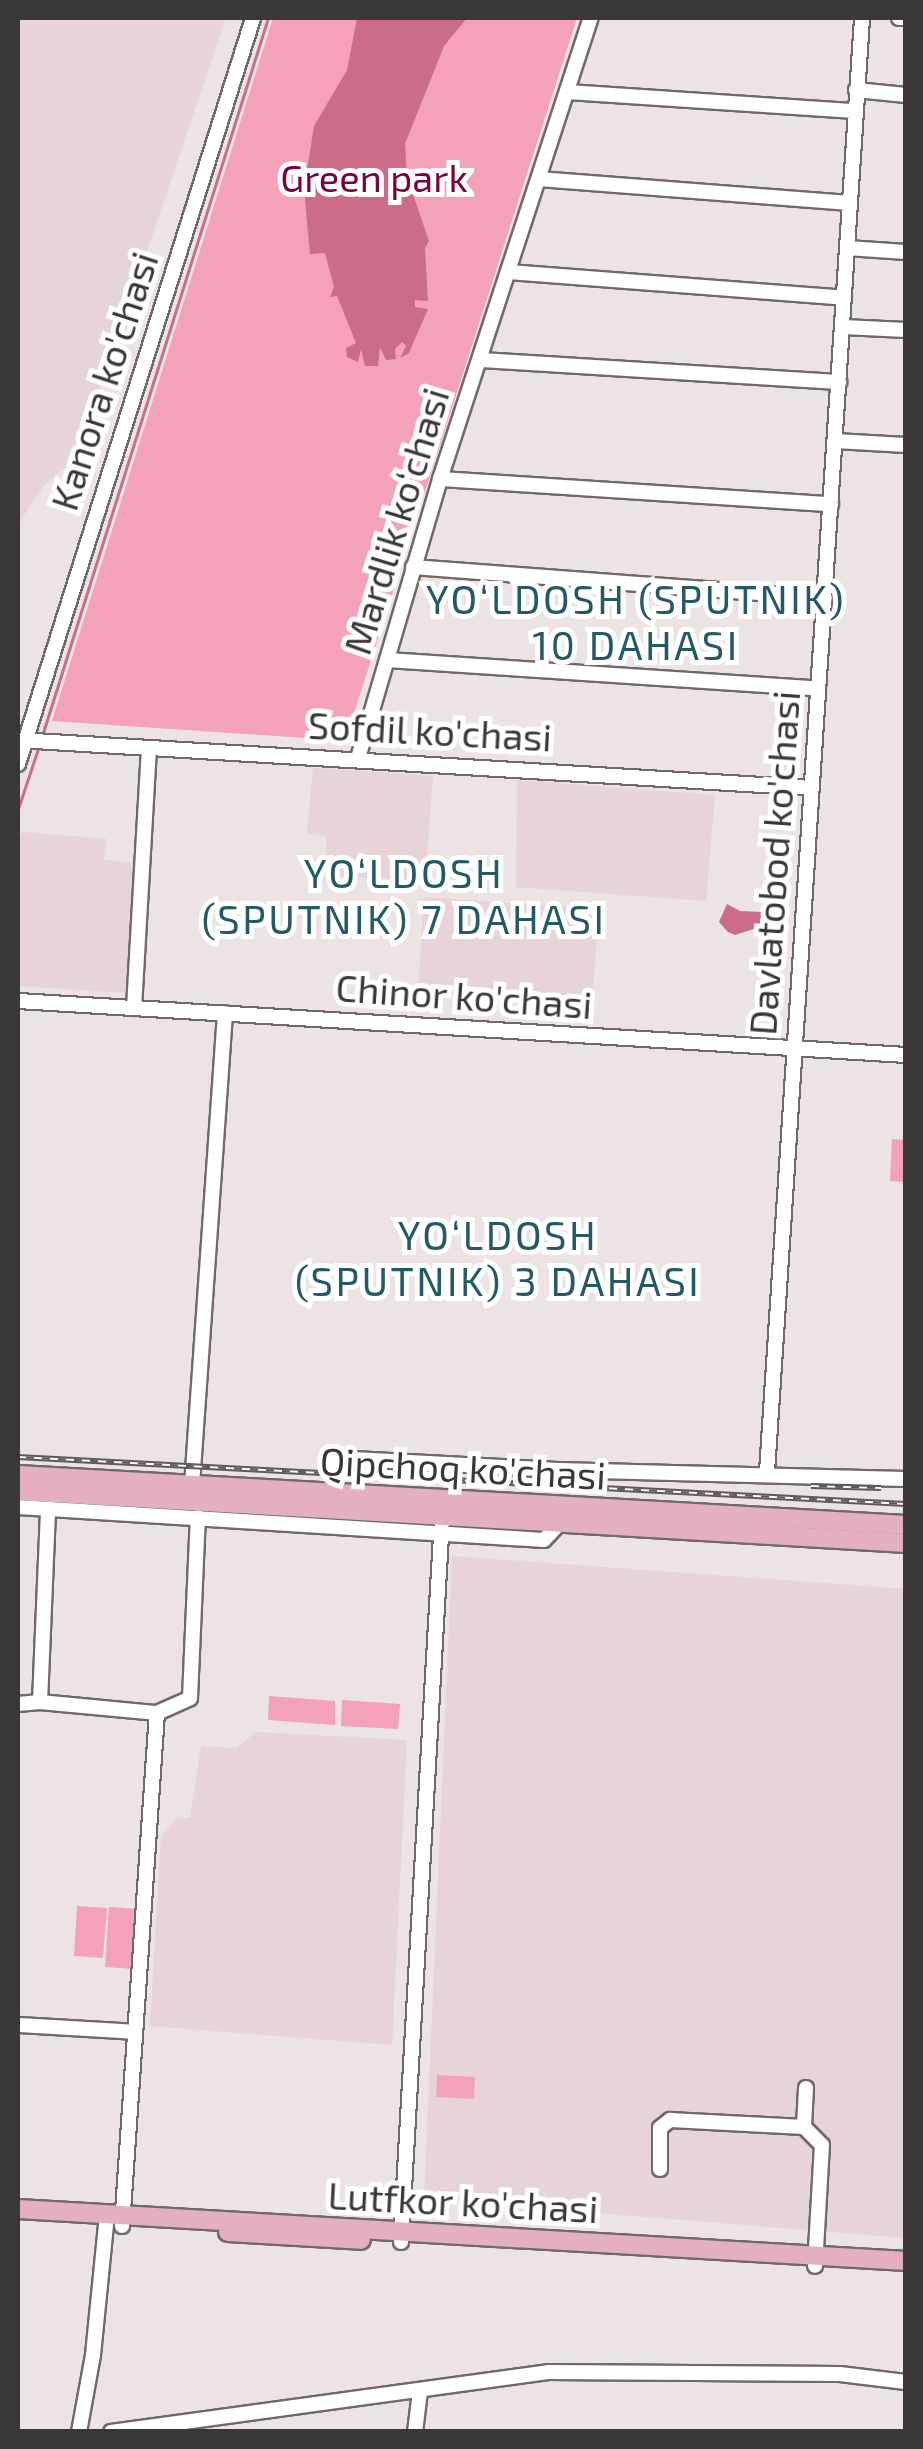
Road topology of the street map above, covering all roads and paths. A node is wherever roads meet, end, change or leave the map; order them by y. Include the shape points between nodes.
1 (253, 18) edge
2 (591, 18) edge
3 (862, 18) edge
4 (856, 90) junction
5 (568, 92) junction
6 (906, 96) edge
7 (855, 111) junction
8 (539, 178) junction
9 (849, 202) junction
10 (847, 248) junction
11 (906, 252) edge
12 (508, 272) junction
13 (844, 298) junction
14 (843, 326) junction
15 (906, 330) edge
16 (480, 360) junction
17 (839, 382) junction
18 (835, 441) junction
19 (906, 445) edge
20 (440, 480) junction
21 (831, 504) junction
22 (414, 567) junction
23 (824, 598) junction
24 (387, 660) junction
25 (818, 689) junction
26 (31, 741) edge
27 (149, 748) junction
28 (358, 758) junction
29 (18, 764) edge
30 (812, 788) junction
31 (18, 1001) edge
32 (134, 1008) junction
33 (224, 1013) junction
34 (794, 1050) junction
35 (906, 1055) edge
36 (767, 1472) junction
37 (18, 1475) edge
38 (906, 1479) edge
39 (192, 1484) junction
40 (18, 1491) edge
41 (332, 1493) junction
42 (297, 1500) junction
43 (18, 1507) edge
44 (48, 1509) junction
45 (560, 1514) junction
46 (198, 1517) junction
47 (441, 1525) junction
48 (906, 1525) edge
49 (852, 1531) junction
50 (906, 1544) edge
51 (40, 1702) junction
52 (18, 1704) edge
53 (157, 1712) junction
54 (18, 2025) edge
55 (135, 2032) junction
56 (806, 2088) dead end
57 (804, 2127) junction
58 (660, 2169) dead end
59 (18, 2209) edge
60 (18, 2220) edge
61 (114, 2220) junction
62 (402, 2236) junction
63 (816, 2260) junction
64 (906, 2260) edge
65 (906, 2270) edge
66 (906, 2382) edge
67 (420, 2392) junction
68 (79, 2432) edge
69 (111, 2432) edge
70 (415, 2432) edge

1 - 26 street, Kanora ko'chasi
2 - 5 street, Mardlik ko‘chasi
3 - 4 street, Davlatobod ko'chasi
4 - 6 street
4 - 7 street, Davlatobod ko'chasi
5 - 7 street
5 - 8 street, Mardlik ko‘chasi
7 - 9 street, Davlatobod ko'chasi
8 - 9 street
8 - 12 street, Mardlik ko‘chasi
9 - 10 street, Davlatobod ko'chasi
10 - 11 street
10 - 13 street, Davlatobod ko'chasi
12 - 13 street
12 - 16 street, Mardlik ko‘chasi
13 - 14 street, Davlatobod ko'chasi
14 - 15 street
14 - 17 street, Davlatobod ko'chasi
16 - 17 street
16 - 20 street, Mardlik ko‘chasi
17 - 18 street, Davlatobod ko'chasi
18 - 19 street
18 - 21 street, Davlatobod ko'chasi
20 - 21 street
20 - 22 street, Mardlik ko‘chasi
21 - 23 street, Davlatobod ko'chasi
22 - 23 street
22 - 24 street, Mardlik ko‘chasi
23 - 25 street, Davlatobod ko'chasi
24 - 25 street
24 - 28 street, Mardlik ko‘chasi
25 - 30 street, Davlatobod ko'chasi
26 - 27 street, Sofdil ko'chasi
26 - 29 street, Kanora ko'chasi
27 - 28 street, Sofdil ko'chasi
27 - 32 street
28 - 30 street, Sofdil ko'chasi
30 - 34 street, Davlatobod ko'chasi
31 - 32 street, Chinor ko'chasi
32 - 33 street, Chinor ko'chasi
33 - 34 street, Chinor ko'chasi
33 - 39 street
34 - 35 street, Chinor ko'chasi
34 - 36 street, Davlatobod ko'chasi
36 - 38 street
36 - 41 street via 335,1458
37 - 39 main road, Qipchoq ko'chasi
39 - 42 main road, Qipchoq ko'chasi
40 - 42 main road, Qipchoq ko'chasi
41 - 42 main road, Qipchoq ko'chasi
41 - 45 main road, Qipchoq ko'chasi
42 - 47 main road, Qipchoq ko'chasi
43 - 44 street, Qipchoq ko'chasi
44 - 46 street, Qipchoq ko'chasi
44 - 51 street
45 - 47 main road, Qipchoq ko'chasi
45 - 49 main road, Qipchoq ko'chasi
46 - 47 street, Qipchoq ko'chasi
46 - 53 street via 190,1698
47 - 62 street
48 - 49 main road, Qipchoq ko'chasi
49 - 50 main road, Qipchoq ko'chasi
51 - 52 street
51 - 53 street
53 - 55 street
54 - 55 street
55 - 61 street
56 - 57 street
57 - 58 street via 670,2120 660,2128
57 - 63 street via 822,2145
59 - 61 main road, Lutfkor ko'chasi
60 - 61 main road, Lutfkor ko'chasi
61 - 62 main road, Lutfkor ko'chasi
61 - 68 street
62 - 63 main road, Lutfkor ko'chasi
63 - 64 main road, Lutfkor ko'chasi
63 - 65 main road, Lutfkor ko'chasi
66 - 67 street via 840,2374 548,2372
67 - 69 street
67 - 70 street

